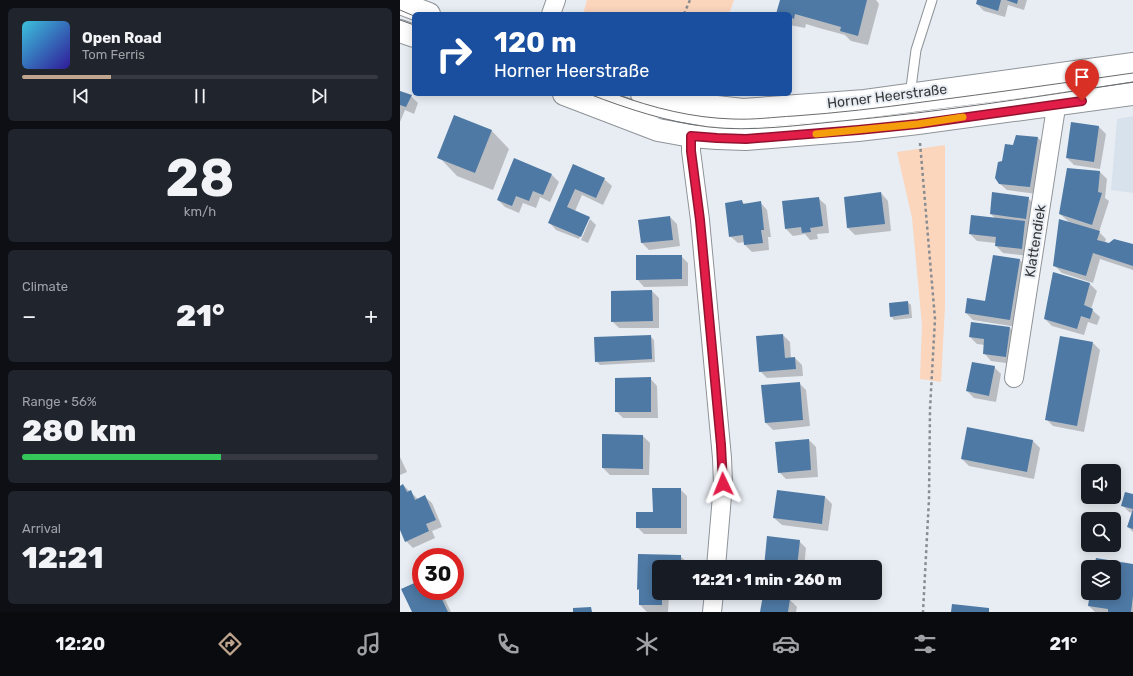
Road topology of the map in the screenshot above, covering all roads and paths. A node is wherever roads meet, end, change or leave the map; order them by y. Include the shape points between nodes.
1 (556, 0) edge
2 (690, 0) edge
3 (932, 0) edge
4 (400, 2) edge
5 (424, 12) edge
6 (552, 12) edge
7 (685, 12) edge
8 (400, 31) edge
9 (412, 35) edge
10 (1133, 64) edge
11 (1133, 77) edge
12 (1133, 94) edge
13 (910, 95) junction
14 (569, 96) edge
15 (608, 96) edge
16 (651, 96) edge
17 (1055, 105) junction
18 (918, 124) junction
19 (691, 136) junction
20 (1014, 378) dead end
21 (717, 560) edge
22 (713, 600) edge
23 (712, 612) edge
24 (924, 612) edge

1 - 6 street
2 - 7 path
3 - 13 lane via 916,50
4 - 5 main road
8 - 9 main road
10 - 13 main road, Horner Heerstraße
11 - 15 lane via 853,115 743,124 709,122 656,113
12 - 17 main road, Horner Heerstraße
13 - 16 main road, Horner Heerstraße via 743,110 681,103
14 - 19 main road, Horner Heerstraße via 658,130
17 - 18 main road, Horner Heerstraße
17 - 20 street, Klattendiek
18 - 19 main road, Horner Heerstraße via 746,139
18 - 24 path via 935,319
19 - 21 street via 722,458 722,497
22 - 23 street

